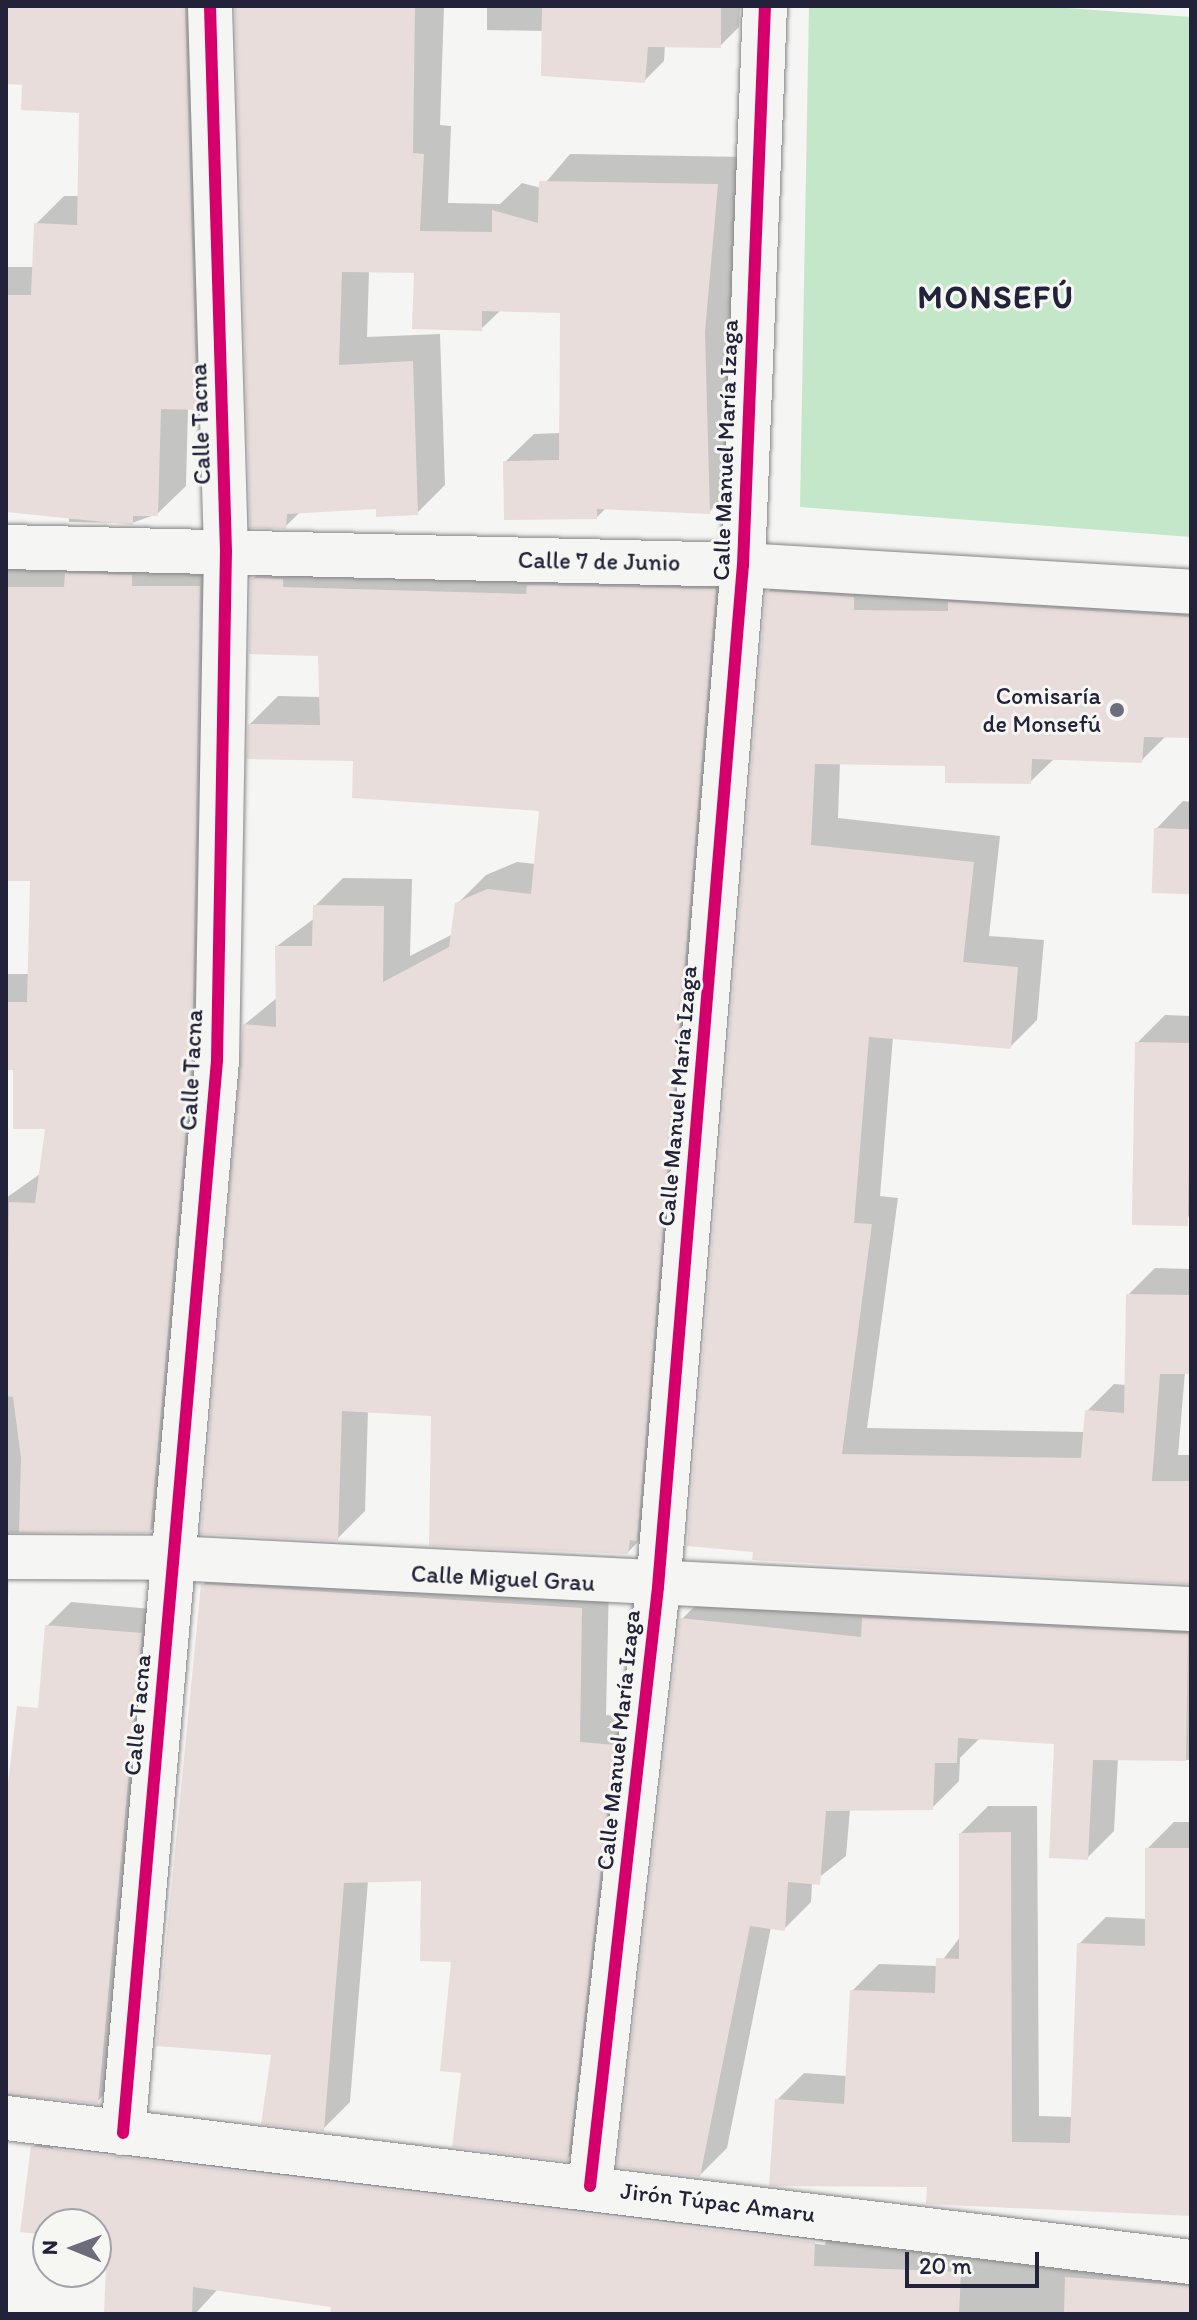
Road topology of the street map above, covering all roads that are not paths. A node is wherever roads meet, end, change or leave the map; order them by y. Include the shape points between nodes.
1 (210, 6) edge
2 (765, 6) edge
3 (6, 547) edge
4 (226, 552) junction
5 (743, 565) junction
6 (1191, 592) edge
7 (6, 1557) edge
8 (172, 1558) junction
9 (658, 1587) junction
10 (1191, 1609) edge
11 (6, 2118) edge
12 (123, 2133) junction
13 (590, 2186) junction
14 (1191, 2262) edge

1 - 4 street, Calle Tacna
2 - 5 street, Calle Manuel María Izaga
3 - 4 street, Calle 7 de Junio
4 - 5 street, Calle 7 de Junio
4 - 8 street, Calle Tacna via 217,1060
5 - 6 street, Calle 7 de Junio
5 - 9 street, Calle Manuel María Izaga
7 - 8 street, Calle Miguel Grau
8 - 9 street, Calle Miguel Grau
8 - 12 street, Calle Tacna
9 - 10 street, Calle Miguel Grau
9 - 13 street, Calle Manuel María Izaga
11 - 12 street, Jirón Túpac Amaru
12 - 13 street, Jirón Túpac Amaru
13 - 14 street, Jirón Túpac Amaru

